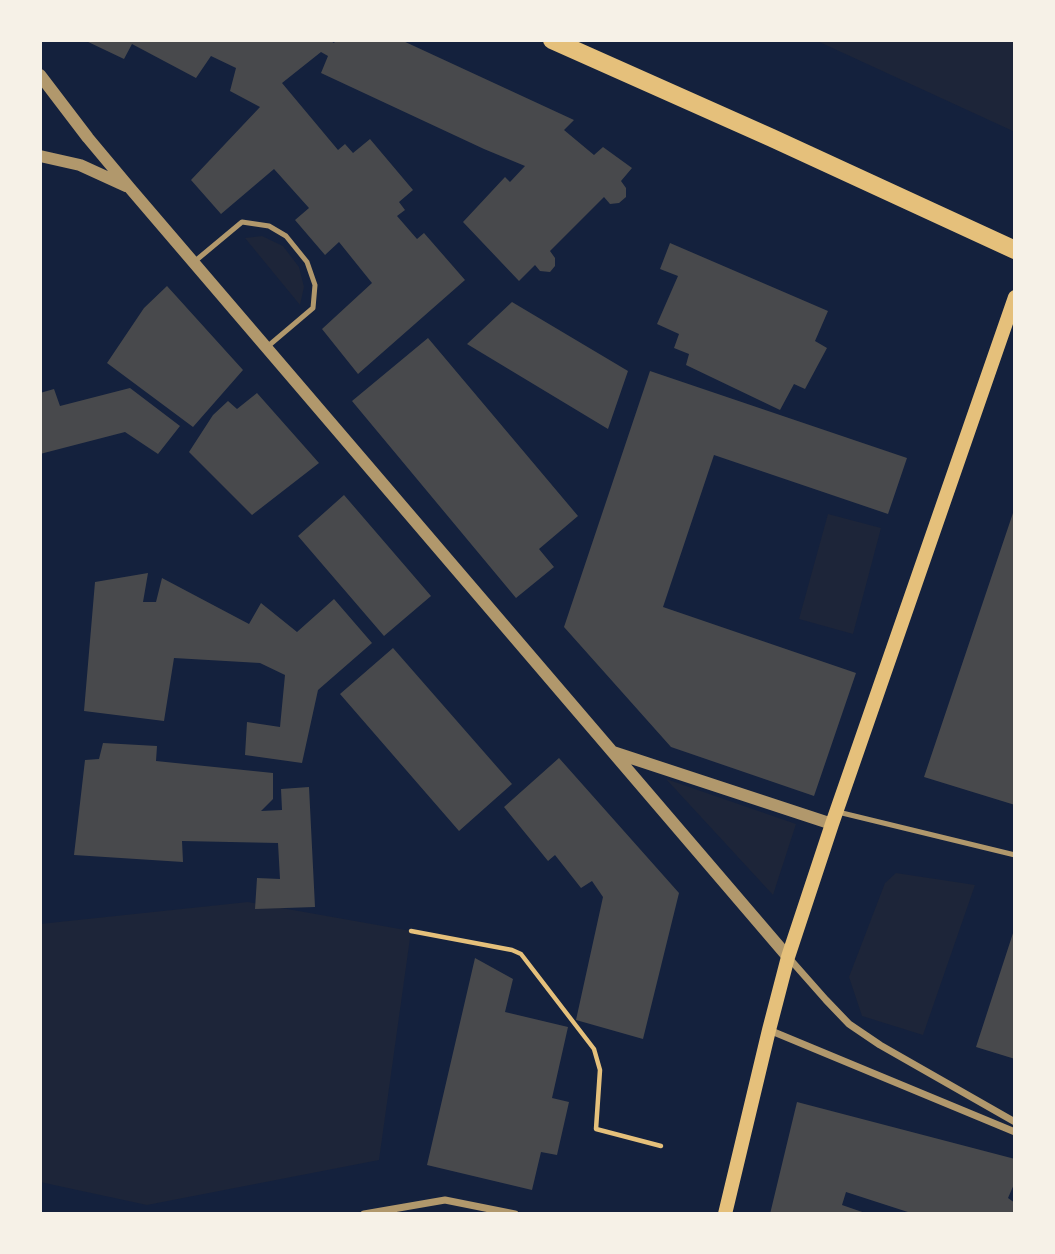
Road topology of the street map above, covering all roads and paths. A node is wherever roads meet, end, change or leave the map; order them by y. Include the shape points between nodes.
1 (552, 40) edge
2 (40, 75) edge
3 (40, 156) edge
4 (129, 187) junction
5 (1015, 250) edge
6 (194, 262) junction
7 (1015, 297) edge
8 (267, 347) junction
9 (613, 752) junction
10 (835, 818) junction
11 (1015, 855) edge
12 (411, 931) dead end
13 (788, 957) junction
14 (769, 1030) junction
15 (1015, 1122) edge
16 (1015, 1132) edge
17 (661, 1146) dead end
18 (364, 1214) edge
19 (515, 1214) edge
20 (725, 1214) edge

1 - 5 main road
2 - 4 street
3 - 4 street via 80,165
4 - 6 street
6 - 8 street
6 - 8 lane via 242,222 269,226 286,236 307,262 315,285 313,308
7 - 10 main road
8 - 9 street
9 - 10 street
9 - 13 street
10 - 11 lane
10 - 13 main road
12 - 17 path via 521,954 594,1049 600,1070 596,1129
13 - 14 main road
13 - 15 street via 849,1024
14 - 16 street
14 - 20 main road
18 - 19 street via 445,1200

